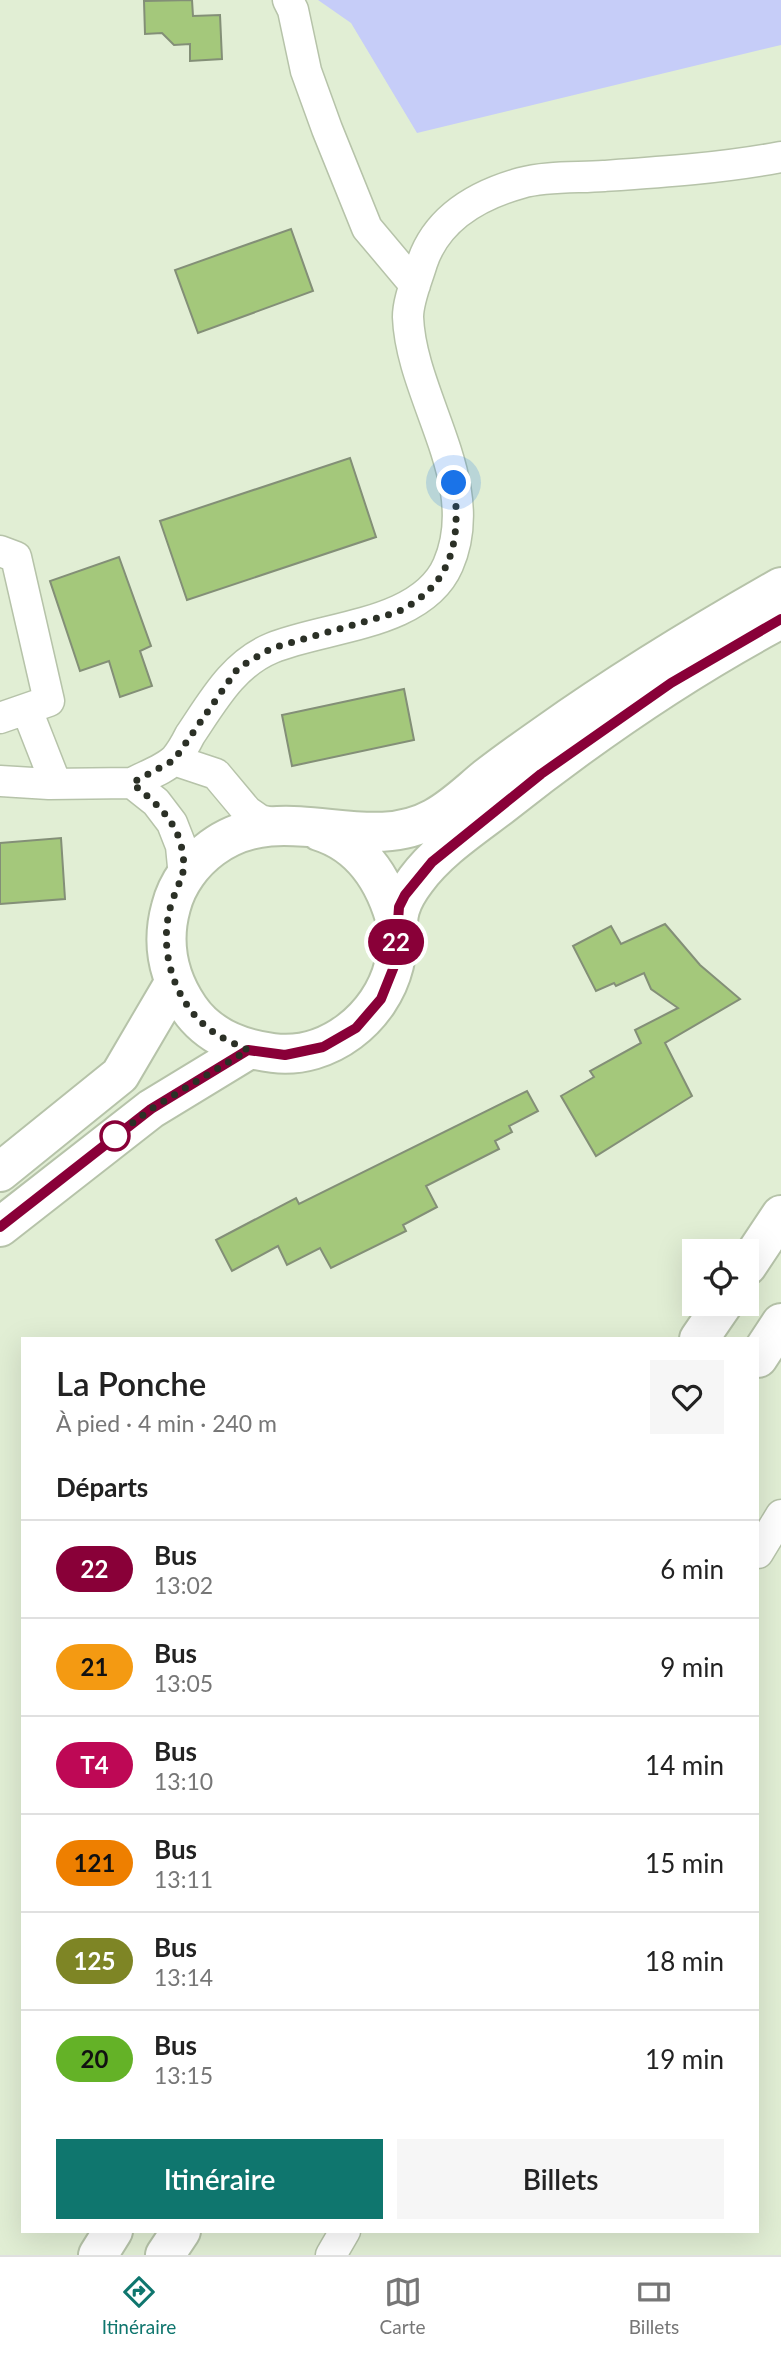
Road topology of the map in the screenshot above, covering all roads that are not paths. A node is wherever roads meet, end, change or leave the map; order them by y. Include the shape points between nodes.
1 (288, 0) edge
2 (781, 157) edge
3 (415, 285) junction
4 (0, 551) edge
5 (781, 587) edge
6 (781, 619) edge
7 (13, 714) edge
8 (174, 760) junction
9 (0, 781) edge
10 (132, 783) junction
11 (56, 784) junction
12 (290, 825) junction
13 (184, 877) junction
14 (397, 926) junction
15 (174, 983) junction
16 (248, 1050) junction
17 (62, 1122) junction
18 (0, 1152) edge
19 (0, 1172) edge
20 (781, 1215) edge
21 (0, 1227) edge
22 (759, 1248) edge
23 (715, 1316) edge
24 (781, 1323) edge
25 (700, 1337) edge
26 (759, 1356) edge
27 (781, 1515) edge
28 (759, 1551) edge
29 (112, 2233) edge
30 (180, 2233) edge
31 (344, 2233) edge
32 (98, 2255) edge
33 (165, 2255) edge
34 (331, 2255) edge

1 - 3 street via 306,71 367,228
2 - 3 street via 511,186 473,201 452,218 431,244
3 - 8 street via 408,313 409,335 457,504 454,549 447,567 436,583 407,607 272,648 238,668
4 - 7 street via 16,557 49,701
5 - 12 main road via 638,670 434,818 384,832
6 - 14 main road via 671,683 541,774 448,847 405,895
7 - 11 street
8 - 10 street
8 - 12 street via 216,774 260,820
9 - 11 street
10 - 11 street
10 - 13 street via 172,823 181,846
12 - 13 main road via 249,829 223,839
12 - 14 main road via 330,834 353,848 374,870 389,897
13 - 15 main road via 166,929
14 - 16 main road via 395,964 381,999 356,1028 323,1047 285,1055
15 - 16 main road via 192,1012 217,1035
15 - 17 main road via 120,1075
16 - 21 main road via 151,1109
17 - 18 street
17 - 19 main road
20 - 22 main road
23 - 25 main road
24 - 26 main road
27 - 28 street
29 - 32 main road
30 - 33 main road
31 - 34 street

